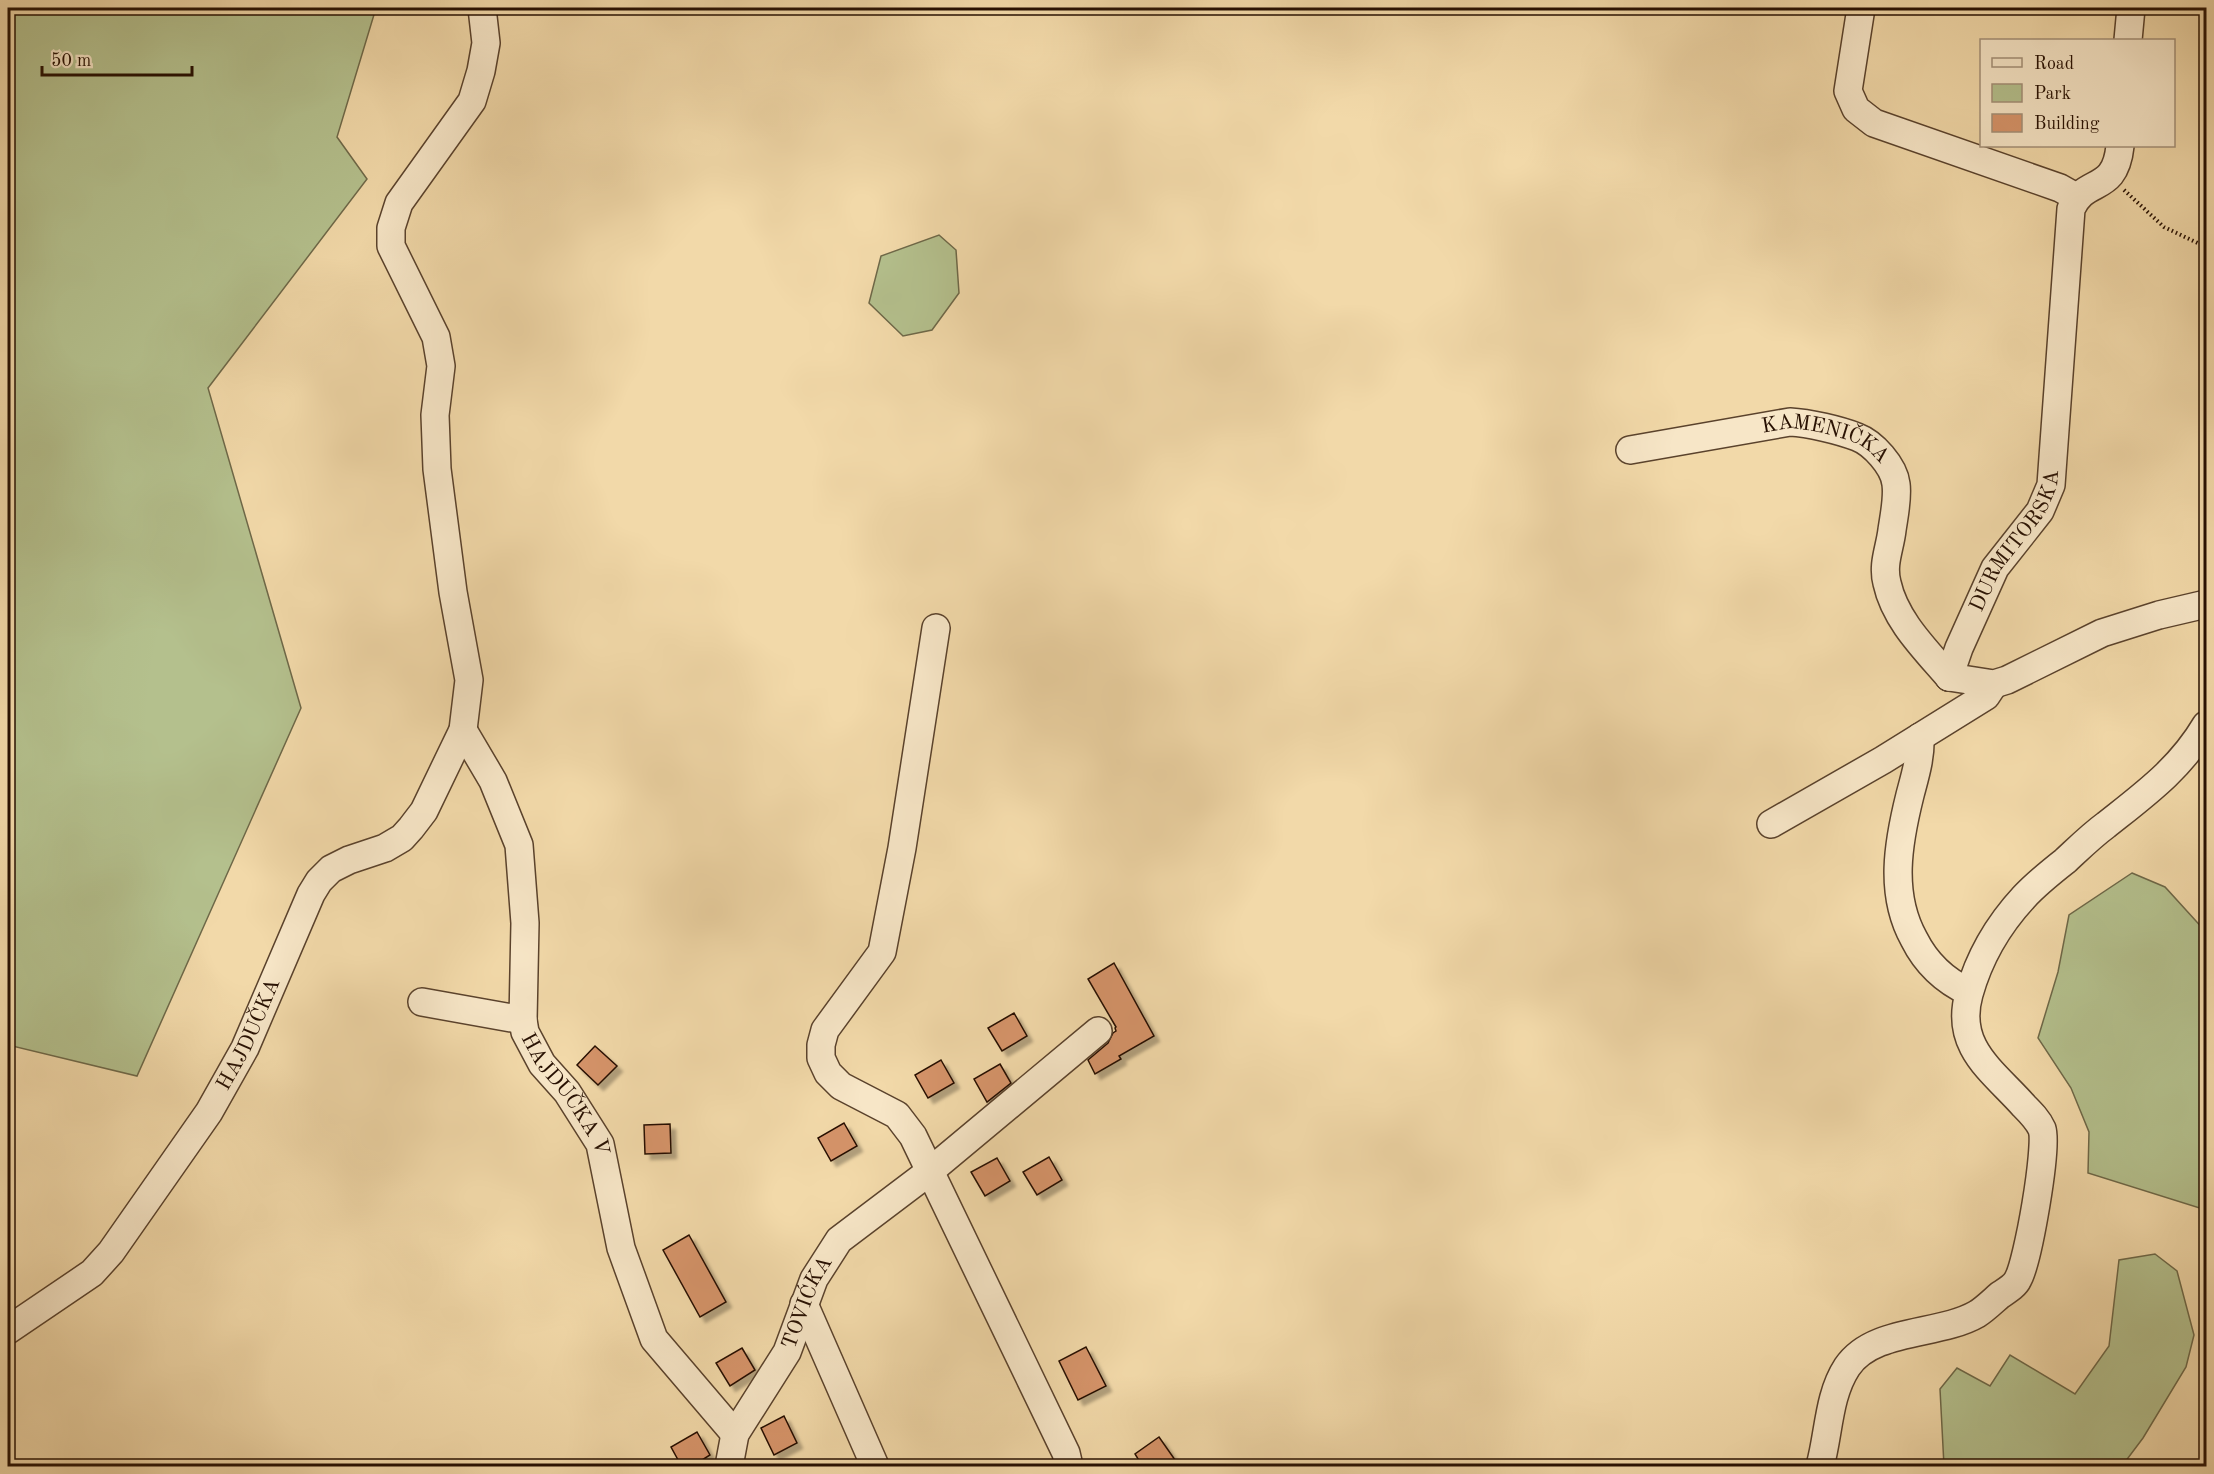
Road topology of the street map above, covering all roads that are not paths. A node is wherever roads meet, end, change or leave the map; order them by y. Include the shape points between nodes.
1 (482, 8) edge
2 (1861, 8) edge
3 (2131, 8) edge
4 (2128, 39) edge
5 (2120, 147) edge
6 (2076, 198) junction
7 (1630, 450) dead end
8 (2206, 604) edge
9 (936, 628) dead end
10 (1949, 677) junction
11 (1994, 684) junction
12 (2206, 725) edge
13 (462, 730) junction
14 (1920, 737) junction
15 (1771, 824) dead end
16 (1969, 992) junction
17 (422, 1002) dead end
18 (523, 1020) junction
19 (1098, 1031) dead end
20 (929, 1172) junction
21 (804, 1304) junction
22 (8, 1330) edge
23 (735, 1434) junction
24 (729, 1467) edge
25 (875, 1467) edge
26 (1069, 1467) edge
27 (1820, 1467) edge

1 - 13 street, HAJDUČKA via 486,43 472,101 399,203 391,228 391,246 436,337 441,366 435,415 438,469 453,592 469,680
2 - 6 street via 1848,91 1856,109 1874,123 2060,188
3 - 4 street
5 - 6 street via 2110,176
6 - 10 street, DURMITORSKA via 2072,209 2051,485 2040,511 1995,568
7 - 10 street, KAMENIČKA via 1790,422 1857,437 1872,446 1893,471 1896,484 1884,567 1892,601 1909,629
8 - 11 street via 2102,633
9 - 20 street via 882,952 825,1030 821,1058 828,1073 841,1086 897,1115 913,1136
10 - 11 street
11 - 14 street via 1986,696
12 - 16 street via 2176,767 2024,896 1998,929
13 - 18 street, HAJDUČKA V via 493,782 519,845 525,923
13 - 22 street, HAJDUČKA via 424,811 402,838 331,869 319,881 244,1048 209,1112 111,1252 83,1279
14 - 15 street
14 - 16 street via 1921,752 1897,862 1899,897 1909,930 1927,960 1951,983
16 - 27 street via 1964,1014 1974,1049 2042,1128 2044,1156 2026,1262 2017,1282 1977,1314 1861,1352 1837,1388
17 - 18 street
18 - 23 street, HAJDUČKA V via 525,1032 543,1064 567,1092 600,1144 621,1248 654,1339
19 - 20 street, TOVIĆKA
20 - 21 street, TOVIĆKA via 838,1240
20 - 26 street via 1066,1453
21 - 23 street, TOVIĆKA via 787,1352
21 - 25 street
23 - 24 street, TOVIĆKA

